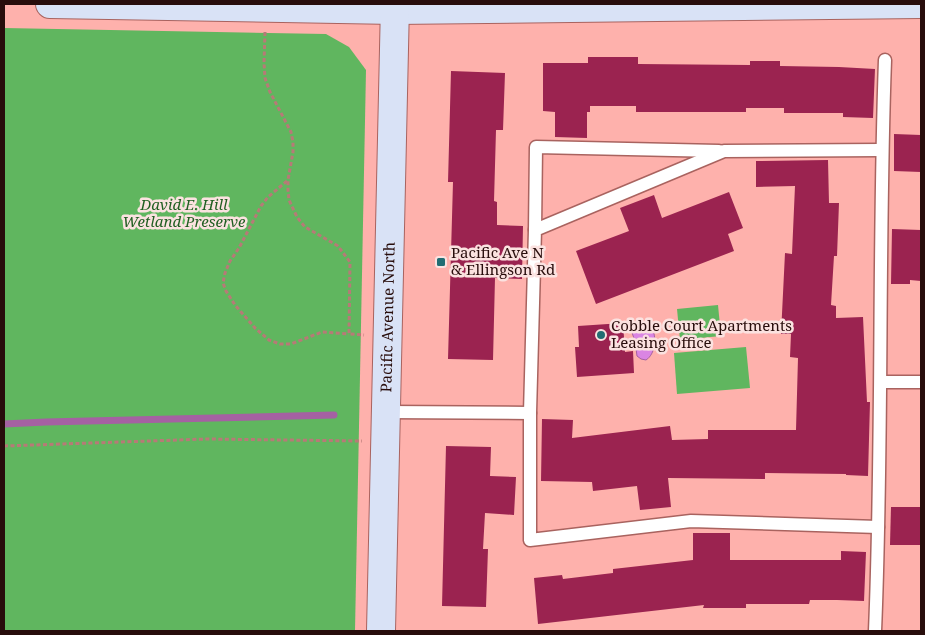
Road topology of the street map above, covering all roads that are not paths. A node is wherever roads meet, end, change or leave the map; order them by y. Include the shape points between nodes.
1 (50, 4) edge
2 (921, 4) edge
3 (767, 5) edge
4 (395, 7) edge
5 (884, 60) dead end
6 (881, 150) junction
7 (724, 151) junction
8 (535, 230) junction
9 (881, 382) junction
10 (921, 382) edge
11 (386, 412) junction
12 (530, 413) junction
13 (878, 527) junction
14 (382, 631) edge
15 (875, 631) edge

1 - 4 main road
2 - 3 main road
3 - 4 main road
4 - 11 main road, Pacific Avenue North
5 - 6 lane
6 - 7 lane
6 - 9 lane
7 - 8 lane
7 - 8 lane via 536,147
8 - 12 lane
9 - 10 lane
9 - 13 lane
11 - 12 lane
11 - 14 main road, Pacific Avenue North
12 - 13 lane via 530,540 691,521
13 - 15 lane

